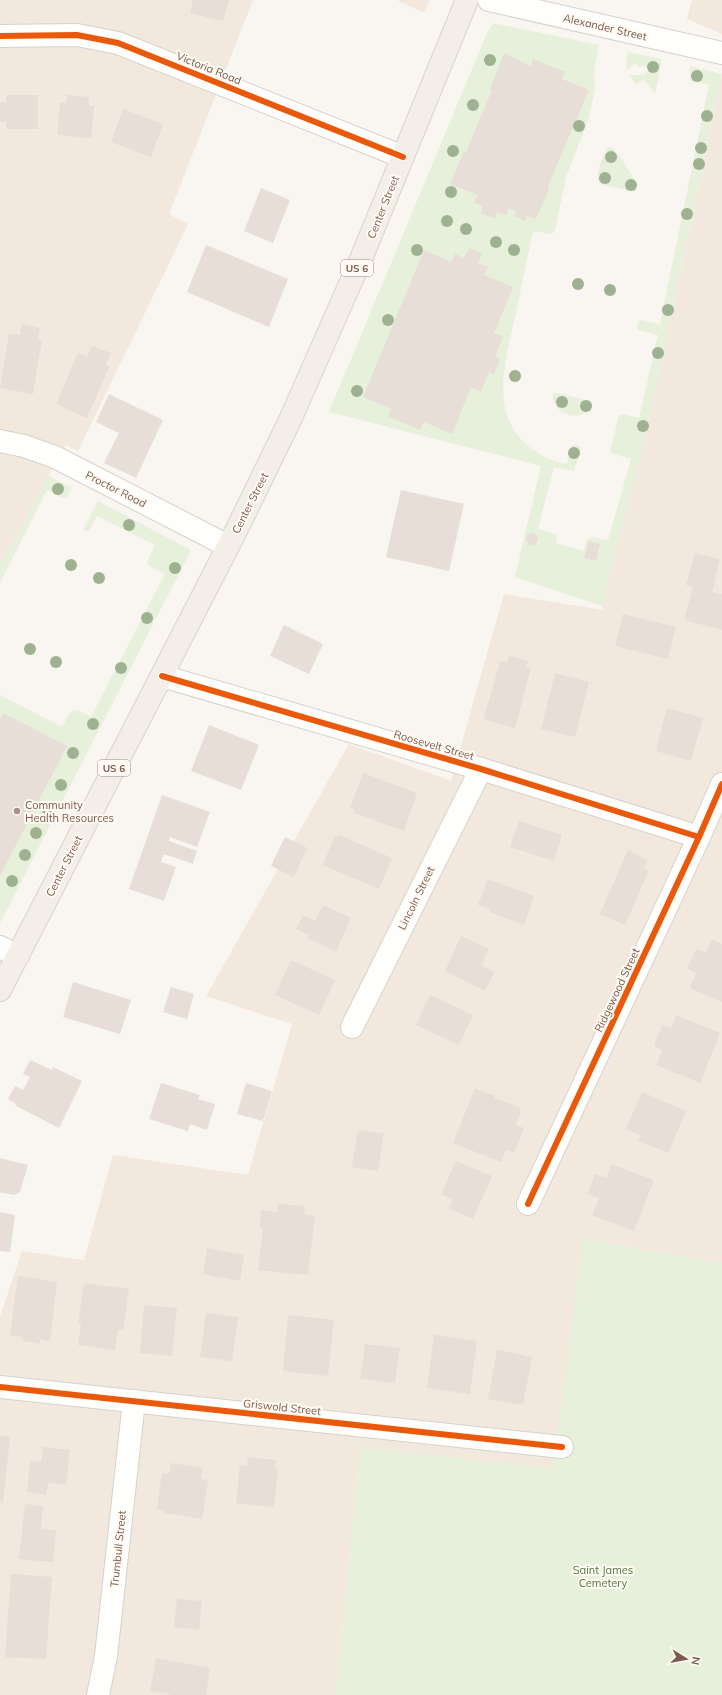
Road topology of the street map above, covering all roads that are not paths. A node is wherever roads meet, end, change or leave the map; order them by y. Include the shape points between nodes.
1 (467, 0) edge
2 (489, 0) edge
3 (543, 6) edge
4 (0, 36) edge
5 (722, 54) edge
6 (403, 157) junction
7 (0, 441) edge
8 (228, 546) junction
9 (162, 676) junction
10 (481, 769) junction
11 (722, 784) edge
12 (699, 837) junction
13 (9, 951) edge
14 (0, 990) edge
15 (352, 1027) dead end
16 (528, 1204) dead end
17 (0, 1387) edge
18 (134, 1401) junction
19 (562, 1447) dead end
20 (98, 1695) edge

1 - 6 main road, Center Street / US 6
2 - 3 street, Alexander Street
3 - 5 street, Alexander Street
4 - 6 street, Victoria Road via 77,35 118,43
6 - 8 main road, Center Street / US 6 via 306,388
7 - 8 street, Proctor Road via 55,457
8 - 9 main road, Center Street / US 6
9 - 10 street, Roosevelt Street
9 - 13 main road, Center Street / US 6
10 - 12 street, Roosevelt Street
10 - 15 street, Lincoln Street
11 - 12 street, Ridgewood Street
12 - 16 street, Ridgewood Street
13 - 14 main road, Center Street / US 6
17 - 18 street, Griswold Street
18 - 19 street, Griswold Street
18 - 20 street, Trumbull Street via 106,1656

